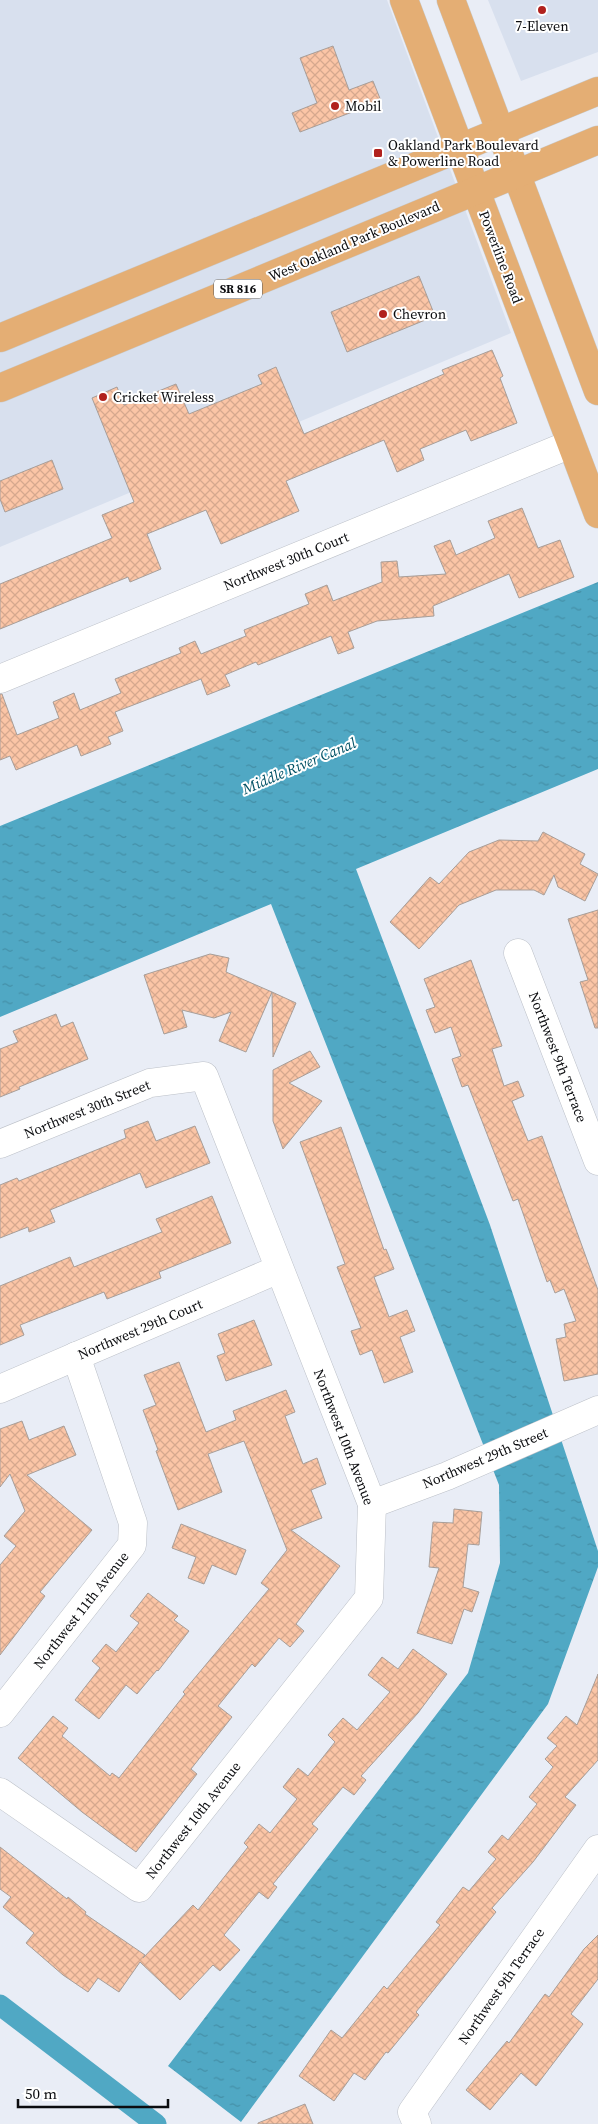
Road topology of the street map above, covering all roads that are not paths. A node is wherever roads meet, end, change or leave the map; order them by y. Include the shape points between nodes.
1 (404, 0) edge
2 (451, 0) edge
3 (598, 92) edge
4 (500, 132) junction
5 (598, 140) edge
6 (460, 148) junction
7 (516, 174) junction
8 (476, 190) junction
9 (0, 338) edge
10 (0, 388) edge
11 (598, 391) edge
12 (572, 444) junction
13 (598, 455) edge
14 (598, 514) edge
15 (0, 679) edge
16 (518, 952) dead end
17 (204, 1076) joint
18 (0, 1144) edge
19 (598, 1161) edge
20 (279, 1269) junction
21 (76, 1356) junction
22 (0, 1389) edge
23 (594, 1412) edge
24 (372, 1504) junction
25 (0, 1713) edge
26 (0, 1792) edge
27 (598, 1849) edge
28 (417, 2124) edge

1 - 6 main road, Powerline Road
2 - 4 main road
3 - 4 main road
4 - 6 main road
4 - 7 main road
5 - 7 main road, West Oakland Park Boulevard / SR 816
6 - 8 main road, Powerline Road
6 - 9 main road
7 - 8 main road, West Oakland Park Boulevard / SR 816
7 - 11 main road
8 - 10 main road, West Oakland Park Boulevard / SR 816
8 - 12 main road, Powerline Road
12 - 13 main road
12 - 14 main road, Powerline Road
12 - 15 street, Northwest 30th Court
16 - 19 street, Northwest 9th Terrace
17 - 18 street, Northwest 30th Street via 150,1083
17 - 20 street, Northwest 10th Avenue
20 - 21 street, Northwest 29th Court
20 - 24 street, Northwest 10th Avenue
21 - 22 street, Northwest 29th Court
21 - 25 street, Northwest 11th Avenue via 133,1523 132,1545
23 - 24 street, Northwest 29th Street via 447,1476
24 - 26 street, Northwest 10th Avenue via 370,1598 138,1888
27 - 28 street, Northwest 9th Terrace via 412,2112

